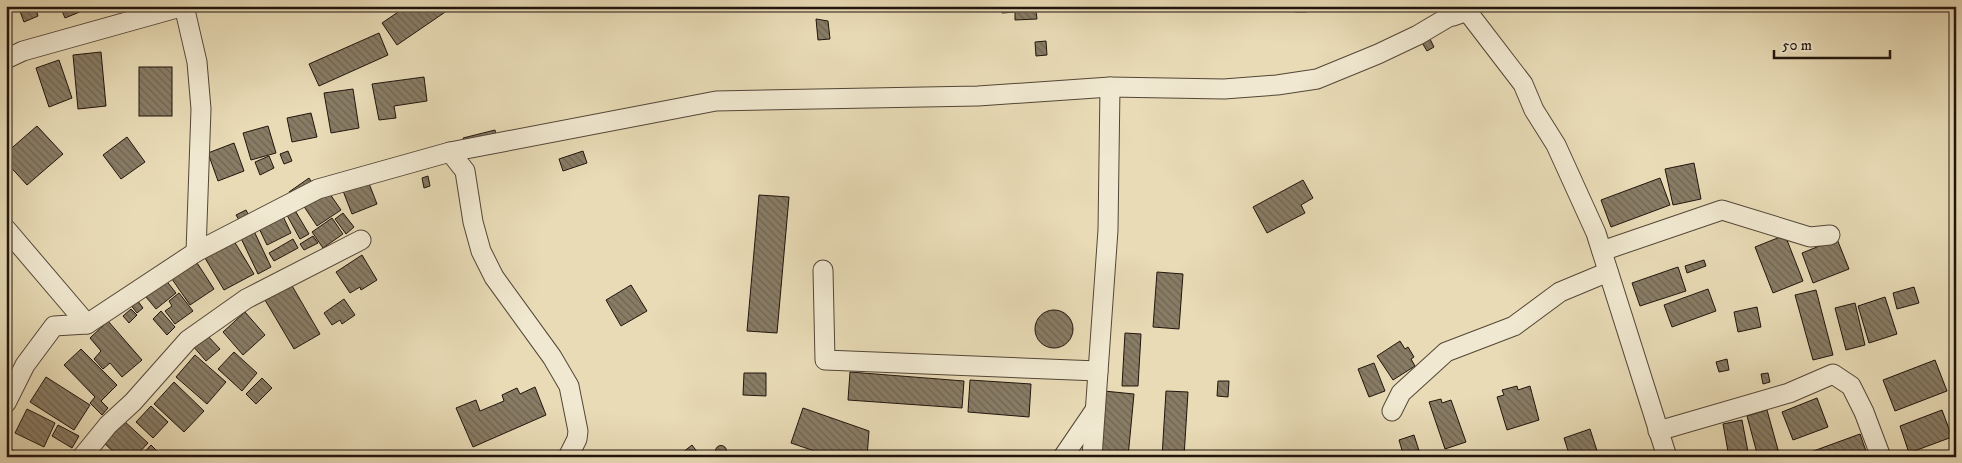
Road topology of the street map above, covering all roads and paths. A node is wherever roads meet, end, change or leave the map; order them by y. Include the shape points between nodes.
1 (184, 6) edge
2 (1460, 11) edge
3 (6, 58) edge
4 (1110, 87) junction
5 (450, 152) junction
6 (6, 230) edge
7 (1830, 235) dead end
8 (361, 240) dead end
9 (1602, 251) junction
10 (196, 252) junction
11 (823, 270) dead end
12 (1608, 272) junction
13 (87, 324) junction
14 (1098, 371) junction
15 (6, 403) edge
16 (1096, 409) junction
17 (1392, 411) dead end
18 (1658, 431) junction
19 (1663, 456) edge
20 (82, 457) edge
21 (568, 457) edge
22 (1063, 457) edge
23 (1092, 457) edge
24 (1881, 457) edge

1 - 3 street
1 - 10 street via 197,62 200,109
2 - 4 street via 1418,36 1317,78 1224,89
2 - 9 street via 1467,12 1523,84 1534,110 1556,145
4 - 5 street via 978,96 716,101
4 - 14 street via 1108,230
5 - 10 street via 318,189
5 - 21 street via 465,171 480,251 494,278 547,350 568,386 578,431
6 - 13 street
7 - 9 street via 1810,237 1722,210
8 - 20 street via 246,299 188,340
9 - 12 street
10 - 13 street
11 - 14 street via 825,360
12 - 17 street via 1560,292 1514,326 1446,352 1401,393
12 - 18 street
13 - 15 street via 54,326 25,366
14 - 16 street
16 - 22 street
16 - 23 street
18 - 19 street
18 - 24 street via 1788,393 1833,374 1851,386

